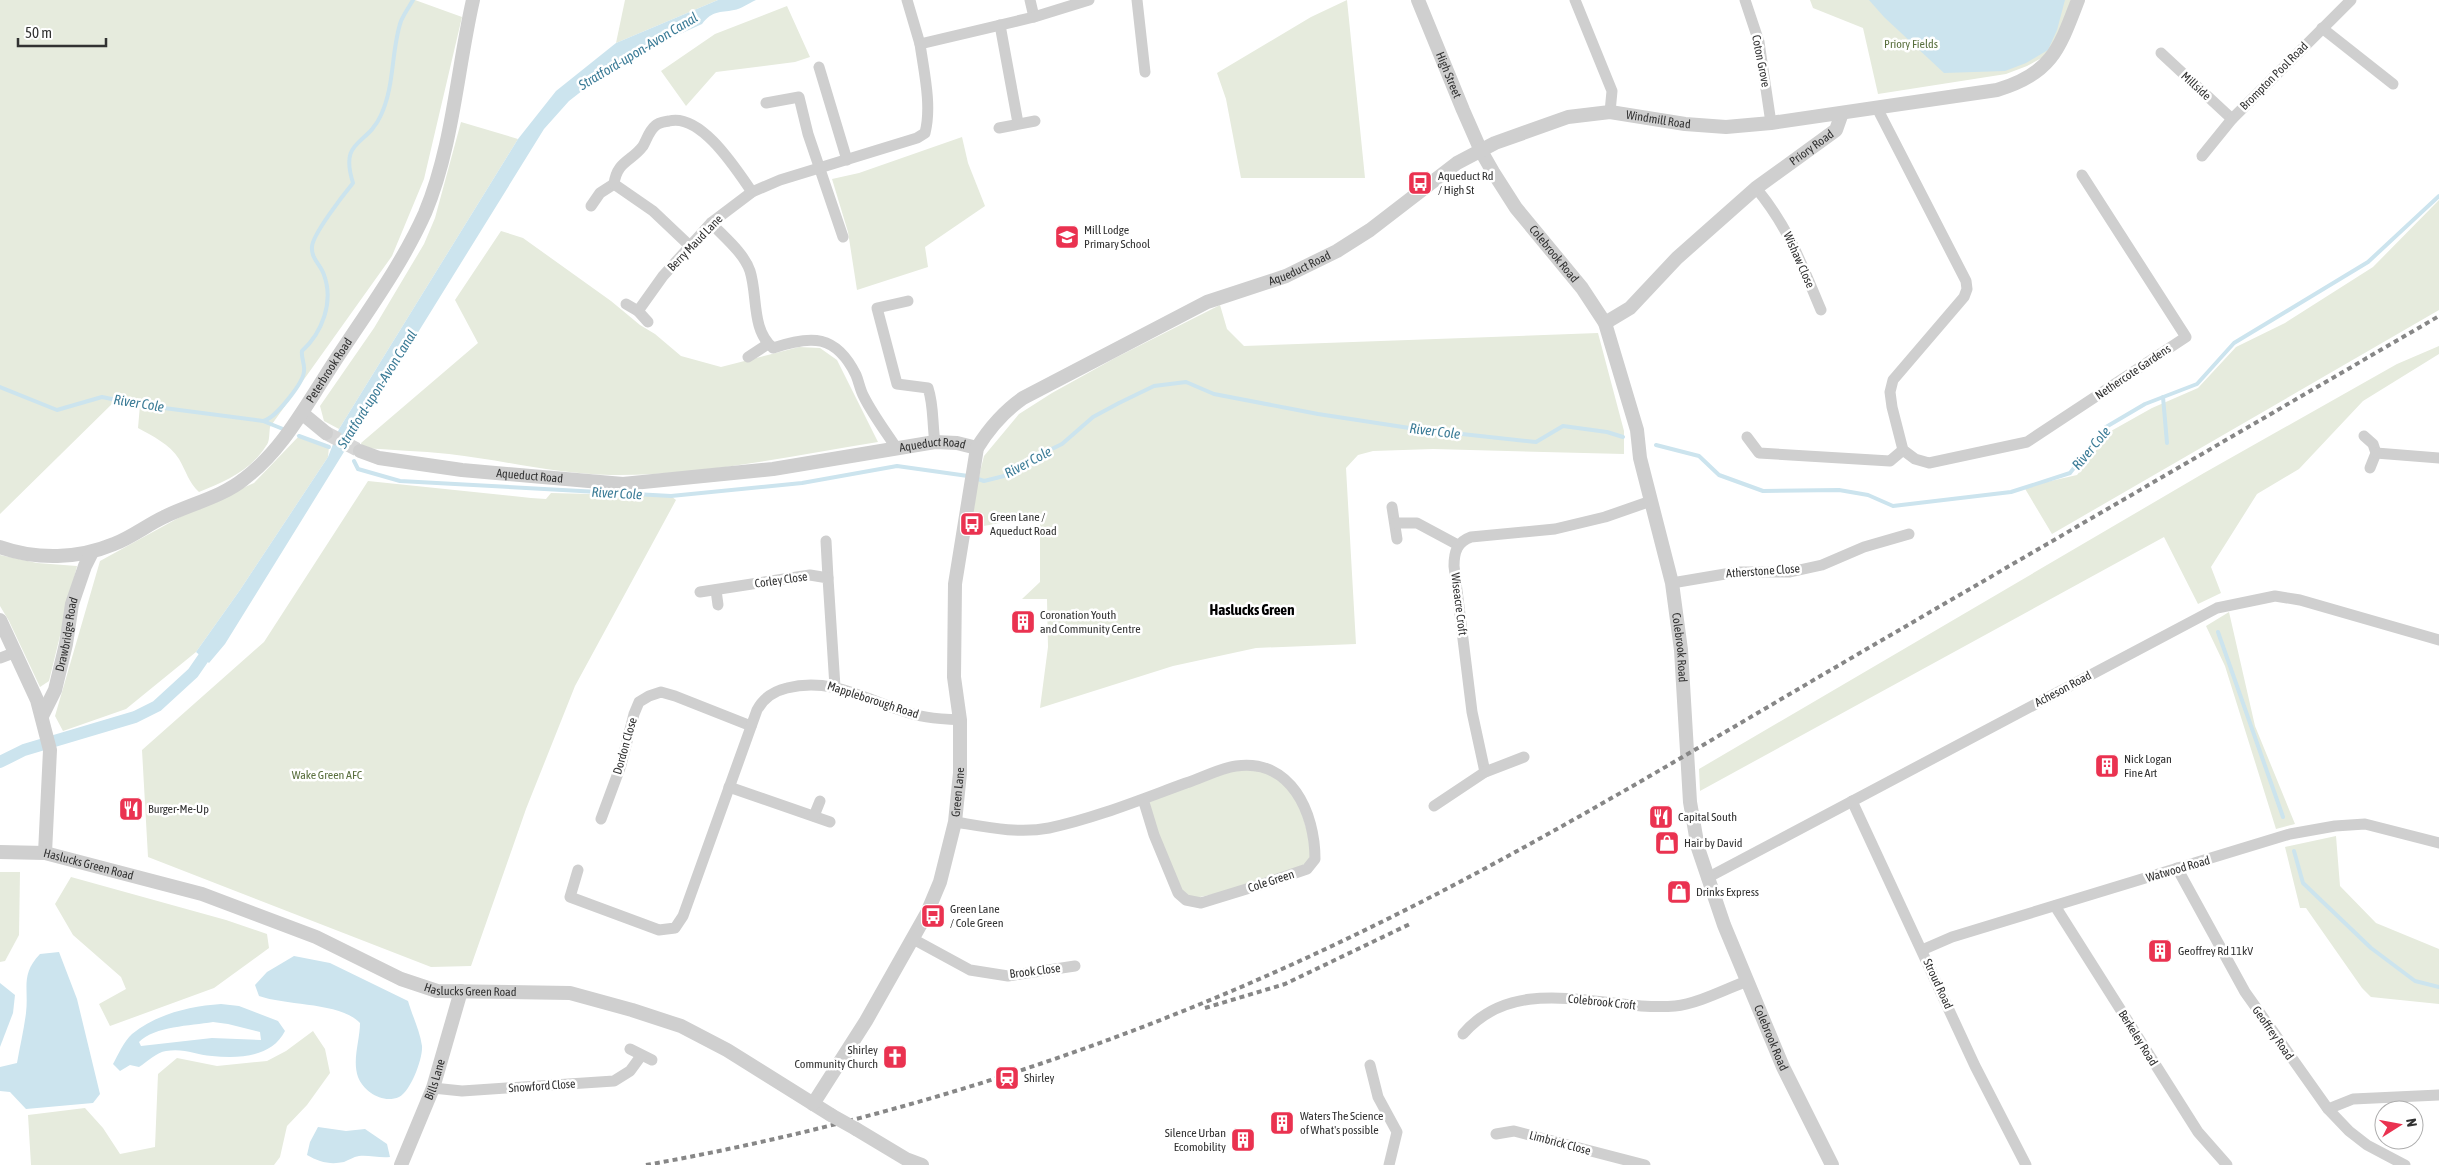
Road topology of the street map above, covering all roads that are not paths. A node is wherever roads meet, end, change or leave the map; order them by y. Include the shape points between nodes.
1 (473, 0) edge
2 (907, 0) edge
3 (1030, 0) edge
4 (1088, 0) edge
5 (1137, 0) edge
6 (1418, 0) edge
7 (1575, 0) edge
8 (1744, 0) edge
9 (2078, 0) edge
10 (2351, 0) edge
11 (1034, 17) junction
12 (1000, 25) junction
13 (2322, 28) junction
14 (920, 44) junction
15 (2161, 53) dead end
16 (819, 67) dead end
17 (1145, 72) dead end
18 (2393, 84) dead end
19 (766, 103) dead end
20 (1877, 108) junction
21 (1610, 112) junction
22 (1842, 113) junction
23 (2232, 119) junction
24 (1035, 121) dead end
25 (1771, 123) junction
26 (1018, 124) junction
27 (998, 128) dead end
28 (1481, 151) junction
29 (2202, 156) dead end
30 (847, 160) junction
31 (820, 169) junction
32 (2082, 176) dead end
33 (614, 184) junction
34 (1756, 188) junction
35 (752, 192) junction
36 (591, 206) dead end
37 (711, 223) junction
38 (843, 237) dead end
39 (691, 247) junction
40 (908, 301) dead end
41 (626, 304) dead end
42 (1821, 310) dead end
43 (638, 312) junction
44 (648, 322) dead end
45 (1605, 323) junction
46 (768, 344) junction
47 (748, 357) dead end
48 (303, 414) junction
49 (326, 433) tunnel mouth
50 (2364, 436) dead end
51 (1747, 437) dead end
52 (935, 442) junction
53 (978, 448) junction
54 (897, 449) junction
55 (1903, 450) junction
56 (360, 451) tunnel mouth
57 (2376, 453) junction
58 (2439, 458) edge
59 (2370, 468) dead end
60 (1651, 501) junction
61 (1392, 507) dead end
62 (1396, 524) junction
63 (1908, 534) dead end
64 (1397, 539) dead end
65 (826, 541) dead end
66 (1458, 546) junction
67 (0, 547) edge
68 (92, 552) junction
69 (828, 578) junction
70 (1672, 583) junction
71 (716, 590) junction
72 (700, 592) dead end
73 (718, 605) dead end
74 (0, 620) edge
75 (2439, 640) edge
76 (16, 652) junction
77 (0, 658) edge
78 (836, 687) junction
79 (42, 716) junction
80 (960, 720) junction
81 (751, 726) junction
82 (1524, 757) dead end
83 (1485, 772) junction
84 (729, 787) junction
85 (1143, 799) junction
86 (820, 800) dead end
87 (1852, 802) junction
88 (1434, 806) dead end
89 (814, 816) junction
90 (601, 819) dead end
91 (830, 822) dead end
92 (955, 822) junction
93 (2439, 843) edge
94 (0, 852) edge
95 (45, 853) junction
96 (2177, 868) junction
97 (578, 870) dead end
98 (1707, 878) junction
99 (2055, 906) junction
100 (913, 939) junction
101 (1922, 950) junction
102 (1075, 966) dead end
103 (1747, 981) junction
104 (461, 991) junction
105 (1464, 1034) dead end
106 (630, 1049) dead end
107 (641, 1056) junction
108 (652, 1060) dead end
109 (1370, 1065) dead end
110 (433, 1088) junction
111 (2439, 1095) edge
112 (812, 1104) junction
113 (2328, 1109) junction
114 (1496, 1134) dead end
115 (1623, 1163) edge
116 (401, 1165) edge
117 (922, 1165) edge
118 (1389, 1165) edge
119 (1645, 1165) edge
120 (1832, 1165) edge
121 (2026, 1165) edge
122 (2227, 1165) edge
123 (2405, 1165) edge

1 - 48 street, Peterbrook Road via 442,159 425,213 396,269
2 - 14 street, Berry Maud Lane
3 - 11 street
4 - 11 street
5 - 17 street
6 - 28 street, High Street
7 - 21 street via 1612,92
8 - 25 street, Coton Grove via 1759,42
9 - 20 street via 2052,59 2024,81 1997,90
10 - 13 street, Brompton Pool Road
11 - 12 street
12 - 14 street
12 - 26 street
13 - 18 street
13 - 23 street, Brompton Pool Road
14 - 30 street, Berry Maud Lane via 928,123 925,133
15 - 23 street, Millside
16 - 30 street
19 - 31 street via 799,97
20 - 22 street
20 - 55 street via 1966,281 1967,289 1964,297 1893,380 1890,392 1892,407
21 - 25 street, Windmill Road via 1726,127
21 - 28 street, Windmill Road via 1568,117 1495,142
22 - 25 street, Windmill Road
22 - 34 street, Priory Road via 1836,130
23 - 29 street, Brompton Pool Road
24 - 26 street
26 - 27 street
28 - 45 street, Colebrook Road via 1516,208 1582,288
28 - 53 street, Aqueduct Road via 1457,163 1337,252 1286,276 1207,302 1023,398 997,419
30 - 31 street, Berry Maud Lane
31 - 35 street, Berry Maud Lane
31 - 38 street
32 - 55 street, Nethercote Gardens via 2186,337 2027,442 1929,463 1914,459
33 - 35 street via 619,166 636,154 654,127 659,123 684,119 696,125 728,156
33 - 36 street via 600,193
33 - 39 street via 653,211
34 - 42 street, Wishaw Close via 1792,240
34 - 45 street, Priory Road via 1677,258 1630,308
35 - 37 street, Berry Maud Lane
37 - 39 street, Berry Maud Lane
37 - 46 street via 744,259
39 - 43 street, Berry Maud Lane via 662,276
40 - 52 street via 877,308 897,384 928,388 933,402 931,421
41 - 43 street
43 - 44 street
45 - 60 street, Colebrook Road via 1637,430
46 - 47 street
46 - 54 street via 773,348 800,339 818,340 833,346 849,364 864,396
48 - 49 street
48 - 68 street, Peterbrook Road via 271,454 243,480 116,544
50 - 57 street via 2373,444
51 - 55 street via 1759,453 1890,461
52 - 53 street, Aqueduct Road
52 - 54 street, Aqueduct Road
53 - 80 street, Green Lane via 954,599 955,684
54 - 56 street, Aqueduct Road via 773,470 623,484 462,470 379,458
57 - 58 street
57 - 59 street
60 - 66 street via 1556,529 1472,537
60 - 70 street, Colebrook Road
61 - 62 street
62 - 64 street
62 - 66 street via 1417,523
63 - 70 street, Atherstone Close via 1864,547 1838,560 1790,572 1737,572
65 - 69 street
66 - 83 street, Wiseacre Croft via 1454,566 1472,712
67 - 68 street, Peterbrook Road via 24,555
68 - 79 street, Drawbridge Road via 72,604 55,690
69 - 71 street, Corley Close via 810,575
69 - 78 street
70 - 98 street, Colebrook Road via 1681,650 1690,802
71 - 72 street, Corley Close
71 - 73 street
74 - 76 street
75 - 87 street, Acheson Road via 2300,600 2275,596 2217,608
76 - 77 street
76 - 79 street
78 - 80 street, Mappleborough Road via 922,716
78 - 81 street, Mappleborough Road via 806,684 778,690 761,703
79 - 95 street via 51,758
80 - 92 street, Green Lane via 960,773
81 - 84 street, Mappleborough Road
81 - 90 street, Dordon Close via 661,692 639,702
82 - 83 street
83 - 88 street
84 - 89 street
84 - 97 street, Mappleborough Road via 683,916 674,928 659,930 570,897
85 - 85 street, Cole Green via 1236,766 1266,768 1286,779 1295,789 1315,841 1315,859 1307,869 1266,883 1201,903 1186,900 1178,893
85 - 92 street, Cole Green via 1048,828 1003,830
86 - 89 street
87 - 98 street, Acheson Road
87 - 101 street, Stroud Road
89 - 91 street
92 - 100 street, Green Lane via 932,902
93 - 96 street, Watwood Road via 2378,826 2335,826 2290,834
94 - 95 street, Haslucks Green Road
95 - 104 street, Haslucks Green Road via 202,894 316,937 401,979 437,990
96 - 99 street, Watwood Road
96 - 113 street, Geoffrey Road via 2245,992
98 - 103 street, Colebrook Road
99 - 101 street, Watwood Road via 1952,937
99 - 122 street, Berkeley Road via 2198,1132
100 - 102 street, Brook Close via 970,970 1008,976
100 - 112 street, Green Lane via 866,1021
101 - 121 street, Stroud Road
103 - 105 street, Colebrook Croft via 1678,1006 1627,1006 1540,997 1508,1003 1483,1017
103 - 120 street, Colebrook Road via 1783,1067
104 - 110 street, Bills Lane
104 - 112 street, Haslucks Green Road via 570,993 681,1026
106 - 107 street
107 - 108 street
107 - 110 street, Snowford Close via 630,1071 614,1081 462,1091
109 - 118 street via 1378,1097 1398,1132
110 - 116 street, Bills Lane
111 - 113 street via 2353,1099
112 - 117 street, Haslucks Green Road, bridge via 906,1159
113 - 123 street, Geoffrey Road via 2367,1145
114 - 115 street, Limbrick Close via 1514,1131
115 - 119 street, Limbrick Close

